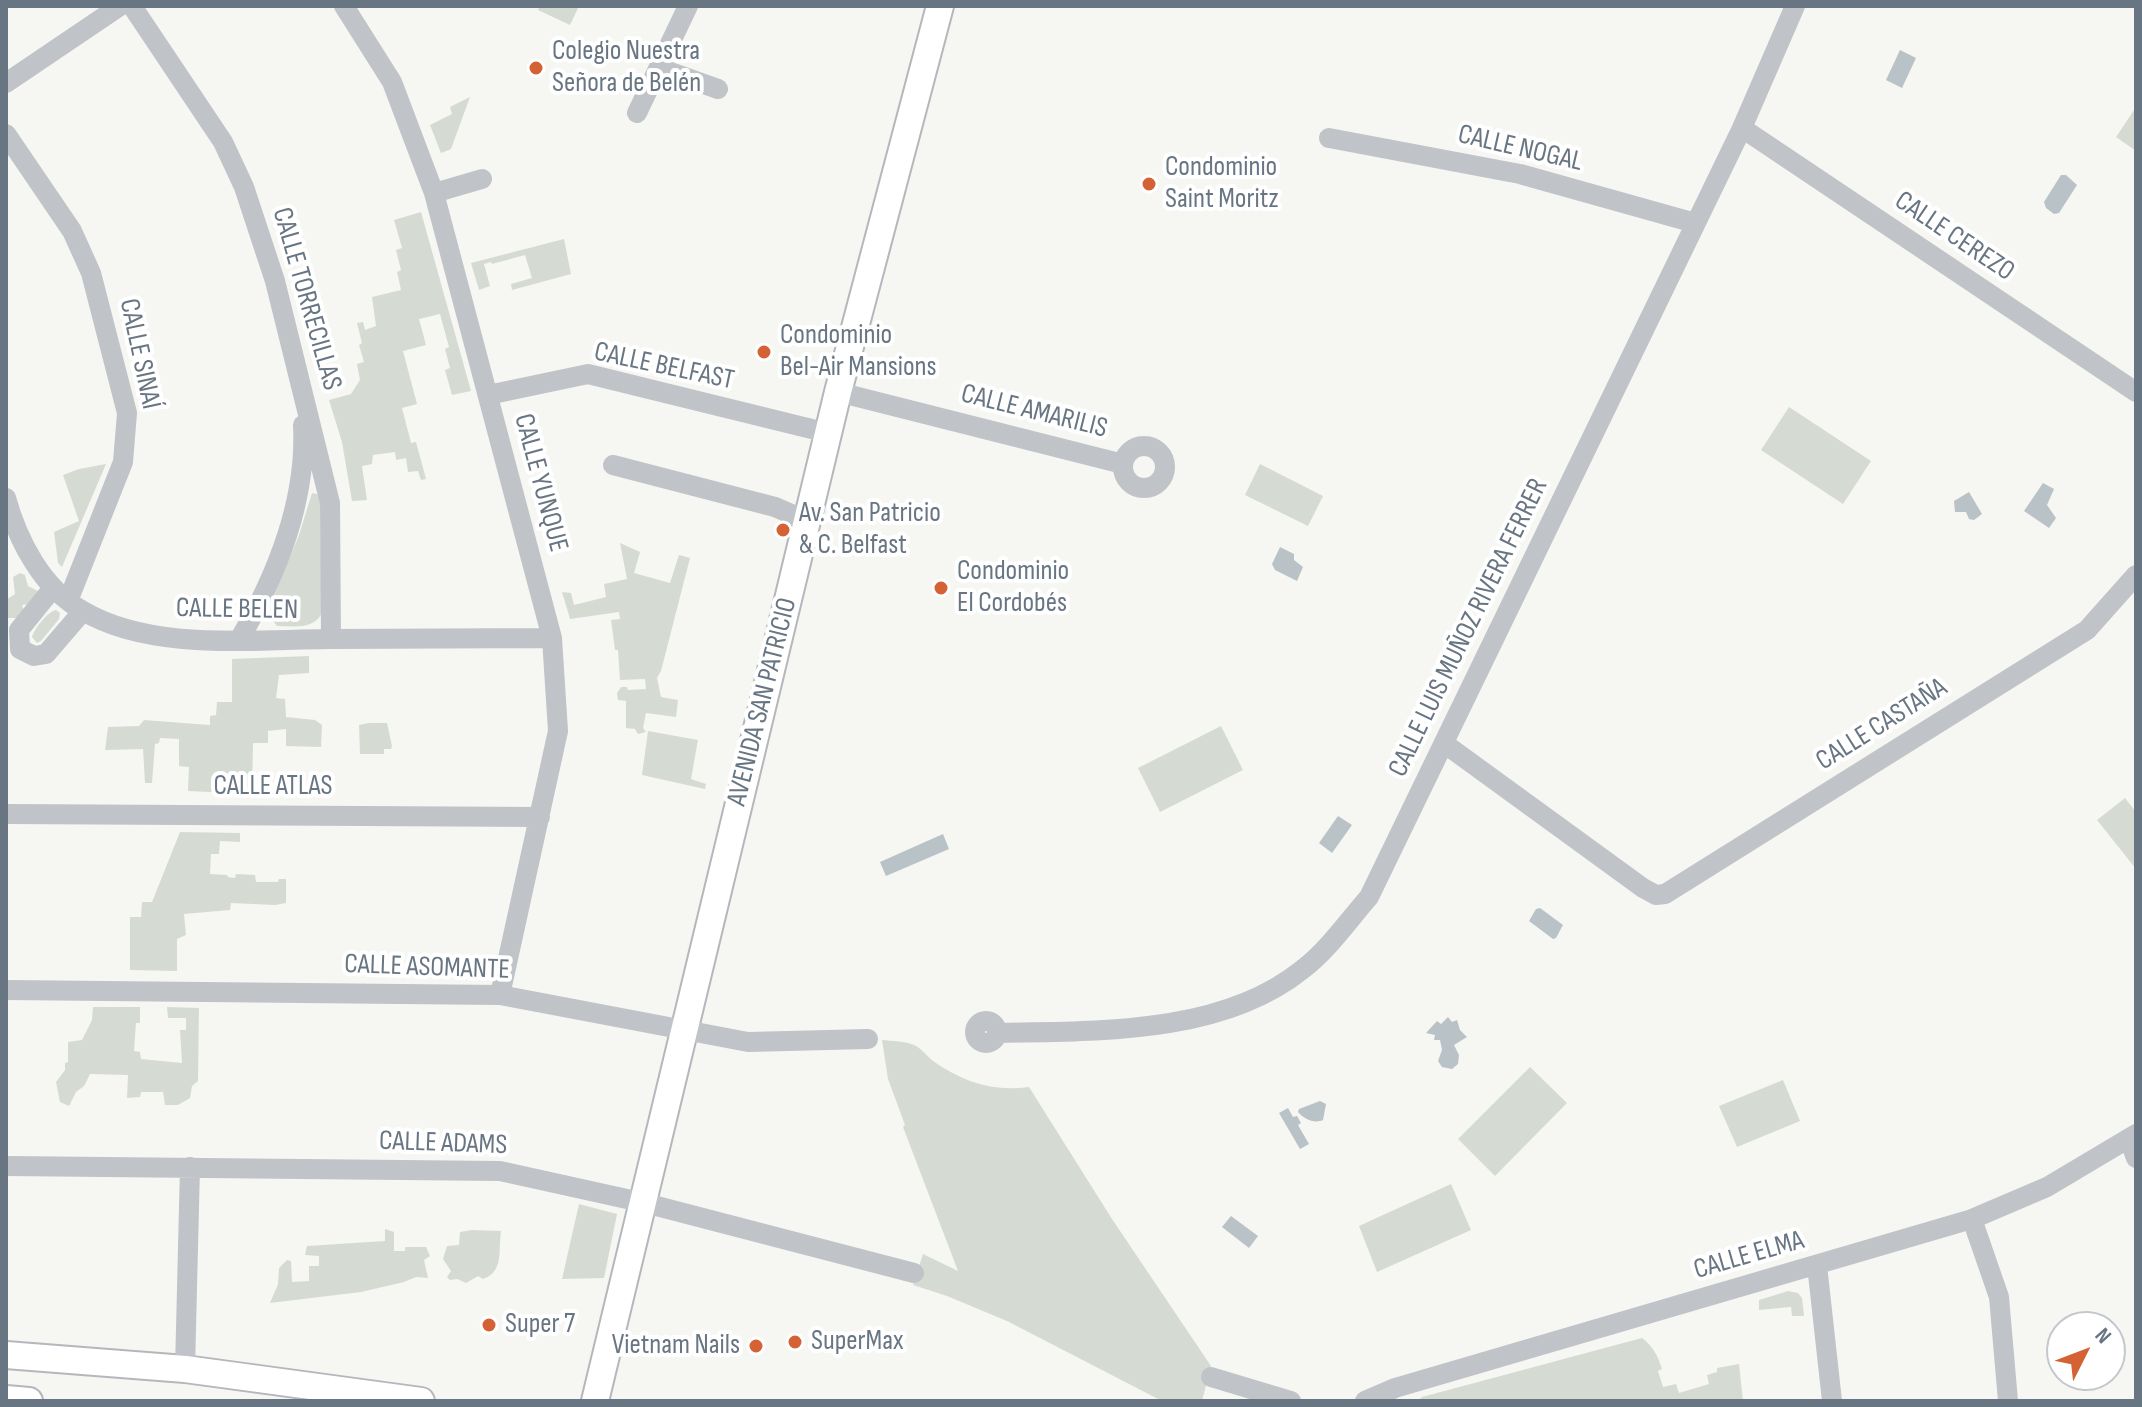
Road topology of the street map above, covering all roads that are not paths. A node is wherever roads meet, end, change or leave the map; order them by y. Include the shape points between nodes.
1 (120, 6) edge
2 (132, 6) edge
3 (344, 6) edge
4 (688, 6) edge
5 (940, 6) edge
6 (1795, 6) edge
7 (659, 68) junction
8 (6, 83) edge
9 (718, 89) dead end
10 (637, 113) dead end
11 (1742, 128) junction
12 (6, 134) edge
13 (1329, 138) dead end
14 (482, 179) dead end
15 (434, 193) junction
16 (1695, 223) junction
17 (302, 384) junction
18 (838, 392) junction
19 (2136, 392) edge
20 (488, 395) junction
21 (828, 433) junction
22 (1123, 464) dead end
23 (613, 465) dead end
24 (6, 498) edge
25 (807, 521) junction
26 (2136, 575) edge
27 (68, 600) junction
28 (552, 638) junction
29 (331, 639) junction
30 (239, 640) junction
31 (1445, 744) junction
32 (6, 814) edge
33 (540, 817) junction
34 (6, 990) edge
35 (500, 995) junction
36 (684, 1032) junction
37 (997, 1033) dead end
38 (868, 1039) dead end
39 (2134, 1144) edge
40 (6, 1166) edge
41 (190, 1167) junction
42 (645, 1203) junction
43 (1972, 1219) junction
44 (1817, 1265) junction
45 (914, 1273) dead end
46 (6, 1355) edge
47 (185, 1369) junction
48 (1211, 1377) dead end
49 (6, 1399) edge
50 (29, 1401) edge
51 (421, 1401) edge
52 (595, 1401) edge
53 (1291, 1401) edge
54 (1365, 1401) edge
55 (1832, 1401) edge
56 (2008, 1401) edge

1 - 8 street
2 - 17 street, CALLE TORRECILLAS via 216,130 244,187
3 - 15 street, CALLE YUNQUE via 392,82
4 - 7 street
5 - 18 main road, AVENIDA SAN PATRICIO
6 - 11 street, CALLE LUIS MUÑOZ RIVERA FERRER
7 - 9 street
7 - 10 street
11 - 16 street, CALLE LUIS MUÑOZ RIVERA FERRER
11 - 19 street, CALLE CEREZO
12 - 27 street, CALLE SINAÍ via 72,231 91,273 127,413 123,462
13 - 16 street, CALLE NOGAL via 1520,174
14 - 15 street
15 - 20 street, CALLE YUNQUE
16 - 31 street, CALLE LUIS MUÑOZ RIVERA FERRER
17 - 29 street, CALLE TORRECILLAS via 330,503
17 - 30 street via 303,477 298,502 258,607
18 - 21 main road, AVENIDA SAN PATRICIO
18 - 22 street, CALLE AMARILIS
20 - 21 street, CALLE BELFAST via 588,374
20 - 28 street, CALLE YUNQUE
21 - 25 main road, AVENIDA SAN PATRICIO
23 - 25 street via 775,507
24 - 27 street via 29,555
25 - 36 main road, AVENIDA SAN PATRICIO
26 - 31 street, CALLE CASTAÑA via 2087,630 1665,894 1643,888
27 - 30 street, CALLE BELEN via 123,629
28 - 29 street, CALLE BELEN
28 - 33 street, CALLE YUNQUE via 558,731
29 - 30 street, CALLE BELEN
31 - 37 street, CALLE LUIS MUÑOZ RIVERA FERRER via 1369,897 1305,968 1281,985 1221,1013 1144,1026
32 - 33 street, CALLE ATLAS
33 - 35 street, CALLE YUNQUE
34 - 35 street, CALLE ASOMANTE
35 - 36 street, CALLE ASOMANTE
36 - 38 street, CALLE ASOMANTE via 748,1042
36 - 42 main road, AVENIDA SAN PATRICIO
39 - 43 street, CALLE ELMA
40 - 41 street, CALLE ADAMS
41 - 42 street, CALLE ADAMS via 500,1171
41 - 47 street
42 - 45 street, CALLE ADAMS
42 - 52 main road, AVENIDA SAN PATRICIO
43 - 44 street, CALLE ELMA
43 - 56 street via 1999,1297
44 - 54 street, CALLE ELMA
44 - 55 street
46 - 47 main road
47 - 51 main road
48 - 53 street
49 - 50 main road

